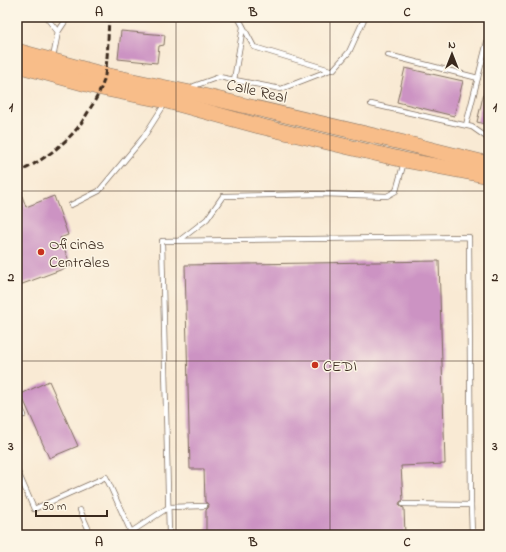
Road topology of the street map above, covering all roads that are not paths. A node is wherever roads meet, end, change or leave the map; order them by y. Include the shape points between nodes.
1 (46, 17) edge
2 (68, 17) edge
3 (238, 17) edge
4 (365, 17) edge
5 (243, 27) junction
6 (58, 32) junction
7 (489, 34) edge
8 (17, 51) edge
9 (388, 55) dead end
10 (53, 61) junction
11 (17, 65) edge
12 (330, 70) junction
13 (478, 78) junction
14 (234, 80) junction
15 (191, 94) junction
16 (167, 101) junction
17 (371, 104) dead end
18 (466, 126) junction
19 (373, 136) junction
20 (489, 139) edge
21 (450, 154) junction
22 (404, 160) junction
23 (489, 164) edge
24 (489, 176) edge
25 (71, 205) dead end
26 (180, 240) junction
27 (17, 401) edge
28 (24, 415) dead end
29 (17, 470) edge
30 (403, 504) dead end
31 (471, 505) junction
32 (205, 506) dead end
33 (169, 507) junction
34 (80, 510) dead end
35 (131, 532) junction
36 (91, 535) edge
37 (122, 535) edge
38 (170, 535) edge
39 (472, 535) edge

1 - 6 lane
2 - 6 lane
3 - 5 lane
4 - 12 lane via 349,52 333,70
5 - 12 lane via 254,47
5 - 14 lane
6 - 10 lane
7 - 13 lane
8 - 10 main road, Calle Real
9 - 13 lane
10 - 15 main road, Calle Real via 105,76
11 - 16 main road, Calle Real via 101,88
12 - 14 lane via 281,89
13 - 18 lane
14 - 15 lane via 219,77 194,86
15 - 19 main road, Calle Real
16 - 22 main road, Calle Real via 259,126
16 - 25 lane via 143,138 99,191
17 - 18 lane
18 - 20 lane via 472,127
19 - 21 main road, Calle Real
19 - 22 main road
21 - 22 main road via 415,156
21 - 23 main road, Calle Real
22 - 24 main road, Calle Real
22 - 26 lane via 396,191 387,196 224,196 208,219
26 - 31 lane via 469,237
26 - 33 lane via 162,241
27 - 28 lane
29 - 35 lane via 34,509 106,477
30 - 31 lane
31 - 39 lane
32 - 33 lane
33 - 35 lane
33 - 38 lane
34 - 36 lane
35 - 37 lane

